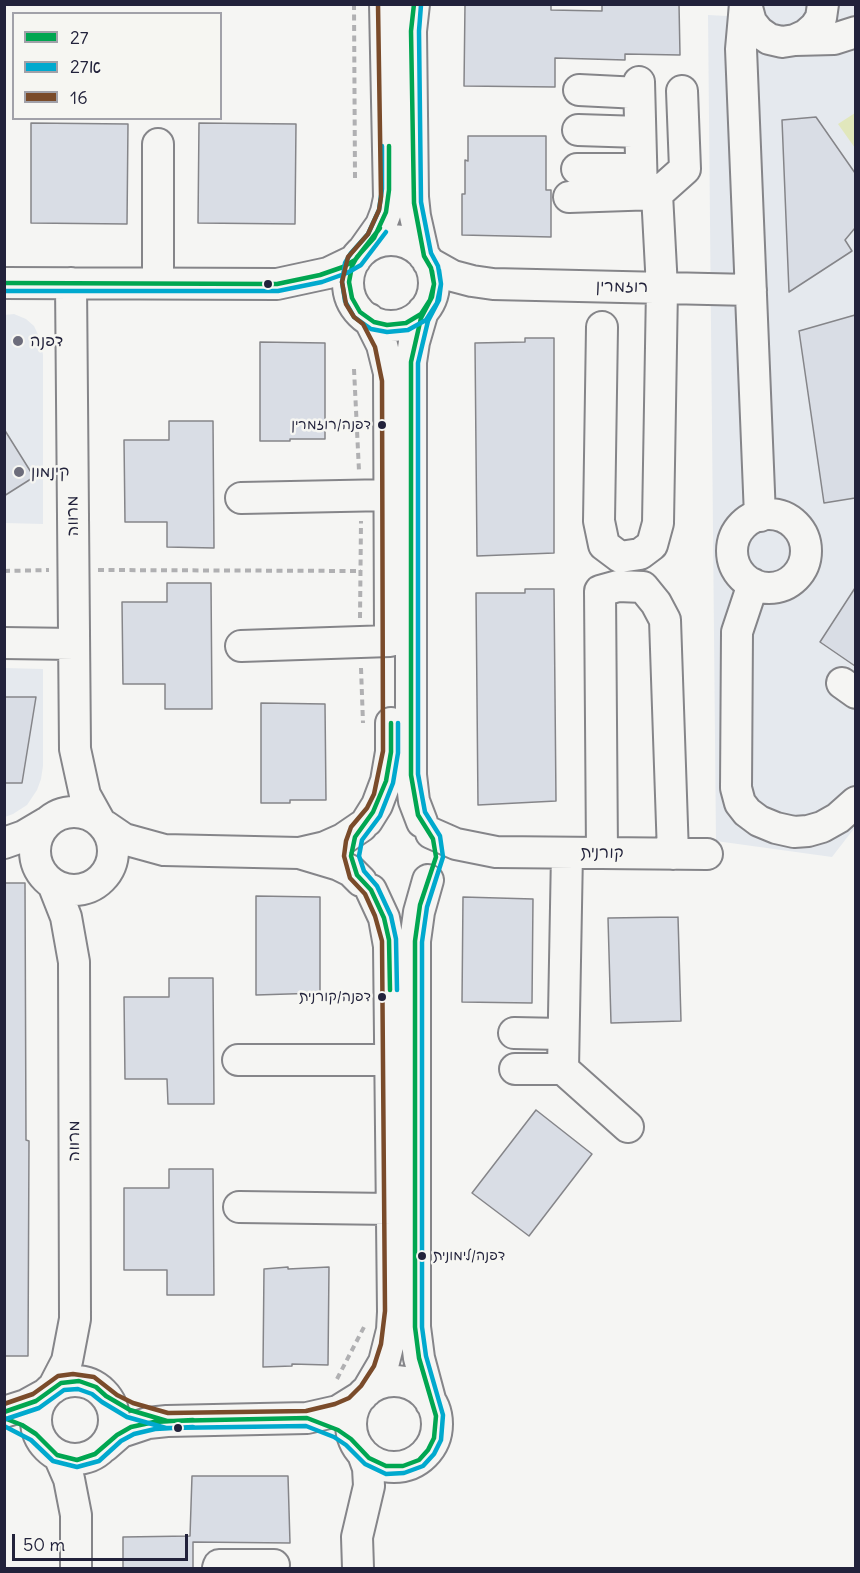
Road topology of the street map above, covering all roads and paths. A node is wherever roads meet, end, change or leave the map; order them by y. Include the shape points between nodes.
1 (354, 4) edge
2 (385, 4) edge
3 (414, 4) edge
4 (745, 4) edge
5 (823, 4) edge
6 (855, 32) edge
7 (788, 41) junction
8 (743, 85) junction
9 (579, 90) dead end
10 (682, 91) dead end
11 (578, 130) dead end
12 (640, 132) junction
13 (158, 144) dead end
14 (577, 169) dead end
15 (355, 178) dead end
16 (647, 186) junction
17 (569, 197) dead end
18 (360, 254) junction
19 (426, 259) junction
20 (4, 283) edge
21 (71, 283) junction
22 (158, 283) junction
23 (277, 284) junction
24 (493, 284) junction
25 (662, 288) junction
26 (751, 290) junction
27 (425, 309) junction
28 (362, 313) junction
29 (602, 327) dead end
30 (354, 369) dead end
31 (375, 495) junction
32 (242, 498) dead end
33 (760, 516) junction
34 (74, 570) junction
35 (4, 571) edge
36 (360, 571) junction
37 (390, 571) junction
38 (753, 584) junction
39 (390, 641) junction
40 (4, 643) edge
41 (360, 643) junction
42 (74, 644) junction
43 (241, 646) dead end
44 (363, 734) dead end
45 (75, 749) junction
46 (855, 802) edge
47 (50, 820) junction
48 (364, 823) junction
49 (103, 824) junction
50 (426, 827) junction
51 (4, 843) edge
52 (164, 850) junction
53 (4, 851) edge
54 (496, 852) junction
55 (300, 853) junction
56 (567, 853) junction
57 (602, 853) junction
58 (673, 854) junction
59 (707, 854) dead end
60 (106, 875) junction
61 (429, 878) junction
62 (48, 879) junction
63 (366, 885) junction
64 (74, 962) junction
65 (514, 1034) dead end
66 (563, 1034) junction
67 (238, 1060) dead end
68 (390, 1060) junction
69 (515, 1069) dead end
70 (563, 1069) junction
71 (628, 1126) dead end
72 (239, 1207) dead end
73 (392, 1209) junction
74 (75, 1319) junction
75 (49, 1391) junction
76 (104, 1393) junction
77 (365, 1393) junction
78 (431, 1403) junction
79 (4, 1412) edge
80 (4, 1418) edge
81 (308, 1418) junction
82 (167, 1421) junction
83 (50, 1448) junction
84 (102, 1449) junction
85 (360, 1449) junction
86 (409, 1464) junction
87 (365, 1500) junction
88 (76, 1515) junction
89 (76, 1569) edge
90 (218, 1569) edge
91 (271, 1569) edge
92 (358, 1569) edge

1 - 15 path
2 - 18 street via 389,198 381,225
3 - 19 street via 413,196
4 - 7 street via 759,32 769,39
4 - 8 street
5 - 7 street via 815,27
6 - 7 street via 834,39
7 - 8 street via 769,46 752,64
8 - 26 street
9 - 12 street via 639,87
10 - 16 street via 685,169
11 - 12 street
12 - 16 street
13 - 22 street
14 - 16 street
16 - 17 street
16 - 25 street
18 - 19 street via 379,242 396,240 408,244
18 - 23 street via 328,273
18 - 28 street via 349,282 351,295
19 - 24 street, רוזמרין via 453,276
19 - 27 street via 434,284
20 - 21 street
21 - 22 street
21 - 34 street, מרווה
22 - 23 street
23 - 28 street via 318,293
24 - 25 street, רוזמרין
24 - 27 street, רוזמרין via 453,291
25 - 26 street, רוזמרין
25 - 29 street via 658,523 652,545 640,554 620,557 604,545 599,521
26 - 33 street
27 - 28 street via 410,322 394,326 380,324
27 - 50 street via 411,362 411,774 414,801
28 - 31 street via 382,345 389,373
30 - 31 path
31 - 32 street
31 - 36 path
31 - 37 street
33 - 38 street via 741,527 733,547 737,569
33 - 38 street via 783,517 793,524 801,533 806,556 796,577 787,584 764,588
34 - 35 path
34 - 36 path
34 - 42 street, מרווה
36 - 37 path
36 - 41 path
37 - 39 street
38 - 46 street via 737,632 736,788 740,803 759,821 794,832 822,827
39 - 41 street
39 - 48 street via 390,762 381,798
40 - 42 street
41 - 43 street
41 - 44 path
42 - 45 street, מרווה
45 - 47 street, מרווה via 68,787
45 - 49 street, מרווה via 85,795
47 - 49 street via 66,812 78,812
47 - 51 street
47 - 62 street via 41,829 35,846 36,859
48 - 50 street via 378,814 398,811
48 - 55 street via 348,837
48 - 63 street via 351,850 352,863
49 - 52 street via 124,839
49 - 60 street via 114,849
50 - 54 street, קורנית via 456,844
50 - 61 street via 436,857
52 - 55 street
52 - 60 street via 128,861
53 - 62 street via 29,862
54 - 56 street, קורנית
54 - 61 street, קורנית via 452,862
55 - 63 street via 339,865
56 - 57 street, קורנית
56 - 66 street
57 - 58 street, קורנית
57 - 58 street via 600,591 618,586 643,587 665,620
58 - 59 street, קורנית
60 - 62 street via 94,885 70,890
60 - 64 street, מרווה via 84,913
61 - 63 street via 413,892 401,896 382,895
61 - 78 street via 416,941 415,1327
62 - 64 street, מרווה via 66,916
63 - 68 street via 384,918 389,940
64 - 74 street, מרווה
65 - 66 street
66 - 70 street
67 - 68 street
68 - 73 street
69 - 70 street
70 - 71 street
72 - 73 street
73 - 77 street via 392,1330 384,1362
74 - 75 street, מרווה via 67,1361
74 - 76 street, מרווה via 85,1363
75 - 76 street via 64,1382 79,1381
75 - 79 street
75 - 83 street via 39,1404 36,1419
76 - 82 street via 130,1410
76 - 84 street via 112,1407 114,1424
77 - 78 street via 386,1382 405,1383 420,1390
77 - 81 street via 338,1411
77 - 85 street via 352,1420
78 - 86 street via 437,1422 434,1442 424,1455
80 - 83 street via 27,1428
81 - 82 street
81 - 85 street via 338,1430
82 - 84 street via 126,1430
83 - 84 street via 77,1460
83 - 88 street via 69,1479
84 - 88 street via 88,1476
85 - 86 street via 383,1466
85 - 87 street via 369,1476
86 - 87 street
87 - 92 street via 357,1537
88 - 89 street
90 - 91 street via 274,1564

